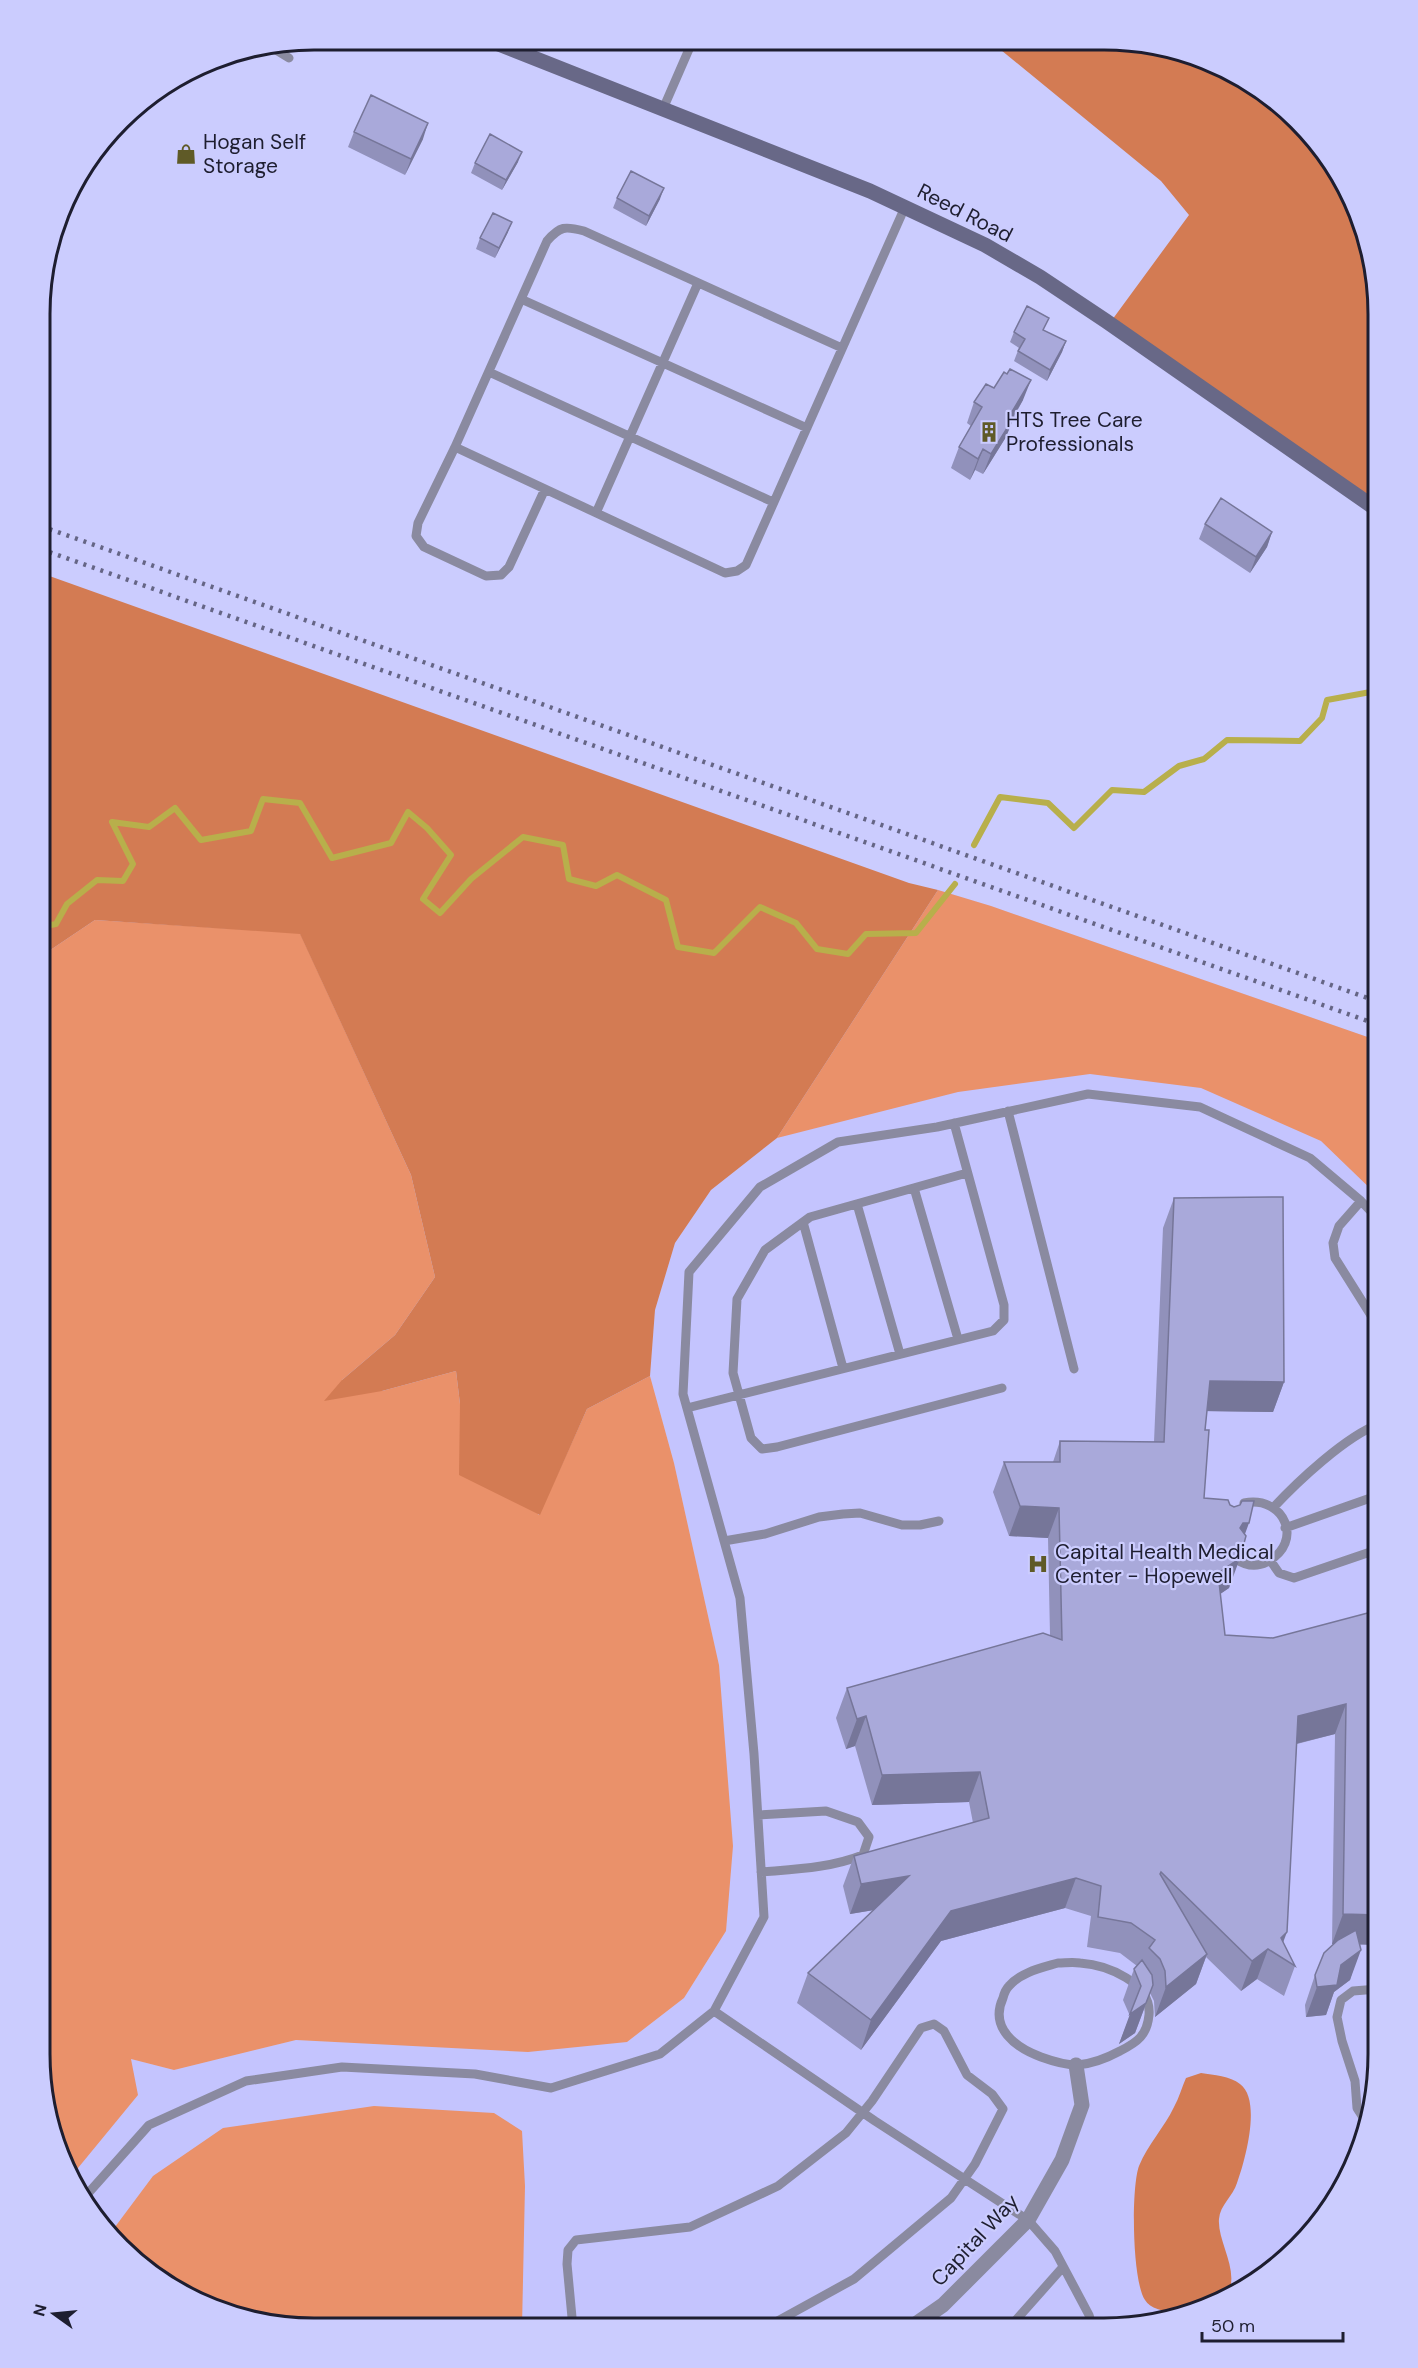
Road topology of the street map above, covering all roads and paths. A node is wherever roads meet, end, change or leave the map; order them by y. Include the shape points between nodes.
1 (514, 50) edge
2 (689, 50) edge
3 (278, 52) edge
4 (289, 58) dead end
5 (663, 109) junction
6 (905, 207) junction
7 (698, 283) junction
8 (521, 299) junction
9 (842, 348) junction
10 (663, 363) junction
11 (489, 372) junction
12 (807, 428) junction
13 (630, 437) junction
14 (455, 447) junction
15 (545, 489) junction
16 (773, 502) junction
17 (1368, 504) edge
18 (596, 513) junction
19 (1008, 1111) junction
20 (954, 1123) junction
21 (967, 1173) junction
22 (914, 1188) junction
23 (1361, 1201) junction
24 (857, 1204) junction
25 (1368, 1208) edge
26 (803, 1222) junction
27 (1368, 1310) edge
28 (958, 1340) junction
29 (900, 1354) junction
30 (843, 1368) junction
31 (1074, 1369) dead end
32 (1002, 1388) dead end
33 (738, 1394) junction
34 (687, 1408) junction
35 (1368, 1432) edge
36 (1368, 1499) edge
37 (1273, 1508) junction
38 (1234, 1509) edge
39 (939, 1521) dead end
40 (1285, 1528) junction
41 (724, 1541) junction
42 (1368, 1552) edge
43 (1236, 1559) edge
44 (1270, 1560) junction
45 (758, 1815) junction
46 (761, 1872) junction
47 (1368, 1990) edge
48 (714, 2011) junction
49 (1076, 2065) junction
50 (863, 2113) junction
51 (1361, 2115) edge
52 (965, 2180) junction
53 (89, 2193) edge
54 (1028, 2220) junction
55 (1063, 2267) junction
56 (572, 2319) edge
57 (781, 2319) edge
58 (923, 2319) edge
59 (1017, 2319) edge
60 (1090, 2319) edge

1 - 5 street, Reed Road
2 - 5 lane
3 - 4 lane
5 - 6 street, Reed Road
6 - 9 lane
6 - 17 street, Reed Road via 985,245 1040,277
7 - 8 lane via 568,227 556,231 547,241
7 - 9 lane
7 - 10 lane
8 - 10 lane
8 - 11 lane
9 - 12 lane
10 - 12 lane
10 - 13 lane
11 - 13 lane
11 - 14 lane
12 - 16 lane
13 - 16 lane
13 - 18 lane
14 - 15 lane
14 - 15 lane via 418,523 416,536 424,547 476,572 501,575 509,567
15 - 18 lane
16 - 18 lane via 746,565 725,573
19 - 20 lane
19 - 23 lane via 1088,1094 1200,1107 1310,1158
19 - 31 lane
20 - 21 lane
20 - 34 lane via 838,1142 760,1186 689,1272 683,1394
21 - 22 lane
21 - 28 lane via 1004,1305 1004,1320 993,1331
22 - 24 lane
22 - 28 lane
23 - 25 lane
23 - 27 lane via 1339,1226 1333,1243 1335,1257
24 - 26 lane
24 - 29 lane
26 - 30 lane
26 - 33 lane via 765,1250 737,1299 733,1373
28 - 29 lane
29 - 30 lane
30 - 33 lane
32 - 33 lane via 762,1449 751,1438
33 - 34 lane
34 - 41 lane
35 - 37 lane via 1296,1483
36 - 40 lane
37 - 38 lane via 1254,1501
37 - 40 lane via 1280,1512
39 - 41 lane via 902,1525 860,1513 843,1514
40 - 44 lane via 1284,1547 1279,1556
41 - 45 lane via 740,1598
42 - 44 lane via 1294,1578 1279,1573
43 - 44 lane via 1250,1565
45 - 46 lane
45 - 46 lane via 826,1811 858,1822 869,1837 863,1855 843,1863
46 - 48 lane via 764,1917
47 - 51 lane via 1353,1991 1341,2000 1337,2018
48 - 50 lane
48 - 53 lane via 660,2054 551,2088 475,2074 342,2067 246,2081 148,2125
49 - 49 lane via 1104,2059 1133,2045 1148,2028 1150,2003 1142,1988 1102,1967 1081,1963 1058,1963 1018,1978 999,2005 999,2024 1008,2038 1027,2052
49 - 54 street, Capital Way via 1082,2105 1062,2160
50 - 52 lane
50 - 52 lane via 921,2028 934,2024 944,2031 968,2075 1004,2109
50 - 56 lane via 846,2133 778,2186 690,2227 576,2240 568,2250 567,2264
52 - 54 lane
52 - 57 lane via 951,2198 854,2279
54 - 55 lane via 1055,2251
54 - 58 street, Capital Way via 943,2305
55 - 59 lane
55 - 60 lane

